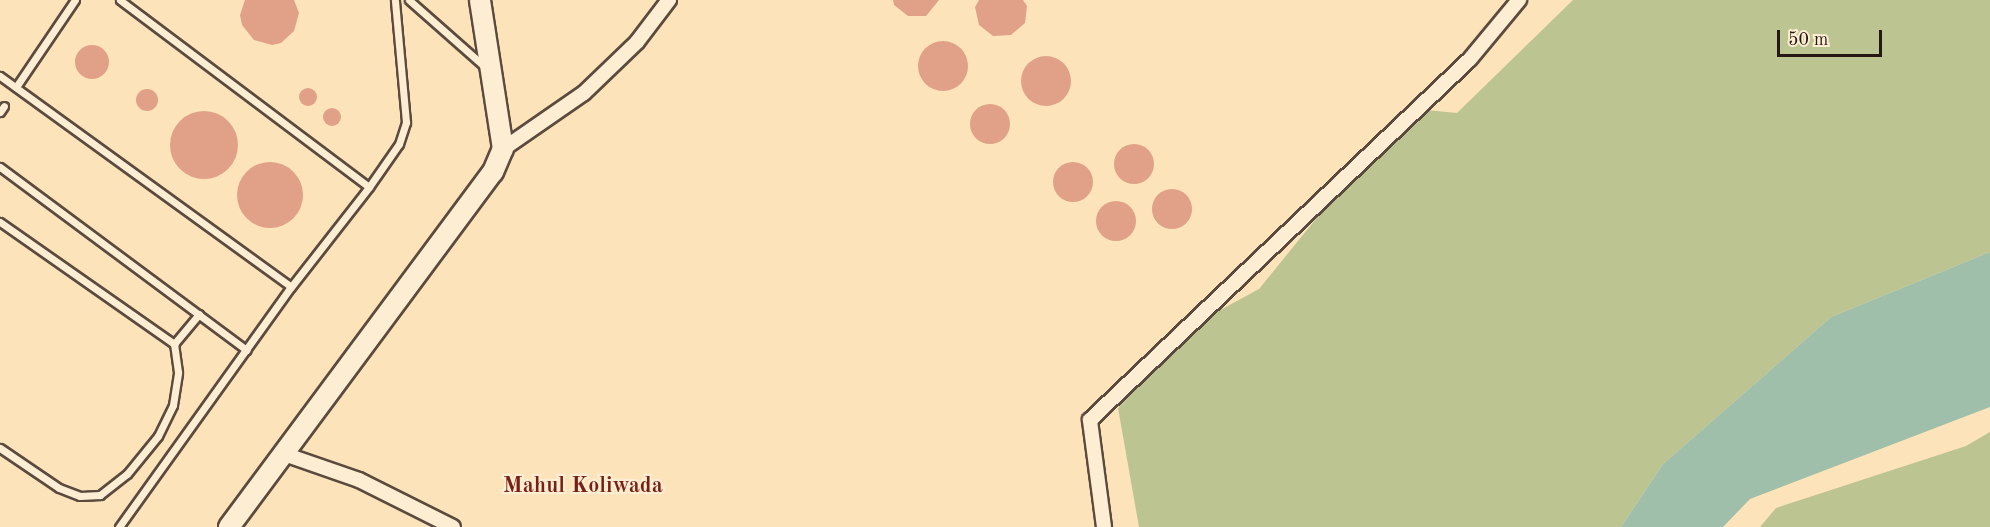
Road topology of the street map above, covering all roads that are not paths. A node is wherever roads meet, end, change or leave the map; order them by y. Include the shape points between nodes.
1 (75, 0) edge
2 (120, 0) edge
3 (395, 0) edge
4 (409, 0) edge
5 (480, 0) edge
6 (669, 0) edge
7 (1520, 0) edge
8 (490, 71) junction
9 (0, 76) edge
10 (16, 87) junction
11 (503, 149) junction
12 (0, 167) edge
13 (369, 187) junction
14 (0, 222) edge
15 (291, 287) junction
16 (199, 314) junction
17 (174, 344) junction
18 (246, 350) junction
19 (0, 448) edge
20 (284, 454) junction
21 (119, 527) edge
22 (229, 527) edge
23 (453, 527) edge
24 (1104, 527) edge

1 - 10 lane
2 - 13 lane
3 - 13 lane via 406,122 399,144
4 - 8 lane
5 - 8 street
6 - 11 street via 637,42 584,93
7 - 24 street via 1470,59 1090,420
8 - 11 street
9 - 10 lane
10 - 15 lane
11 - 20 street via 493,172
12 - 16 lane
13 - 15 lane
14 - 17 lane
15 - 18 lane
16 - 17 lane
16 - 18 lane
17 - 19 lane via 178,372 173,405 158,436 127,474 100,495 80,496 59,488
18 - 21 lane
20 - 22 street
20 - 23 street via 359,480

